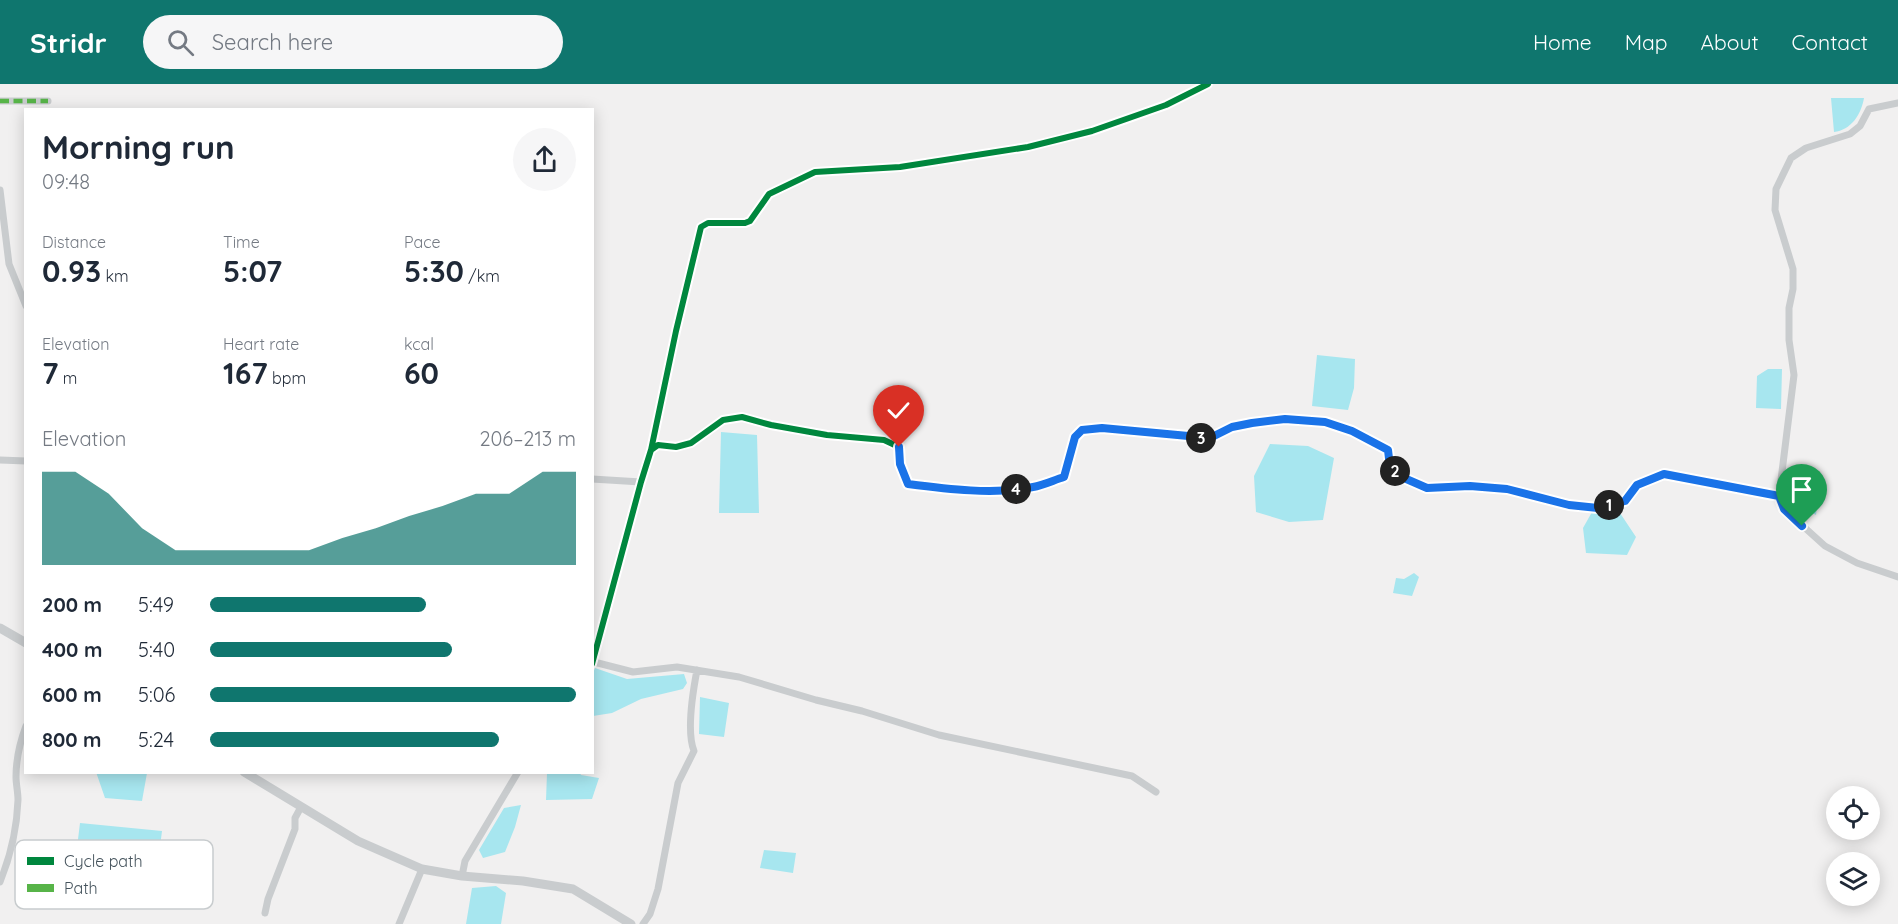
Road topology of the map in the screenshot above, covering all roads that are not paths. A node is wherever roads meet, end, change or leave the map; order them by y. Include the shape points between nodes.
1 (1208, 84) edge
2 (0, 101) edge
3 (48, 101) dead end
4 (1898, 103) edge
5 (0, 190) edge
6 (24, 301) edge
7 (651, 450) junction
8 (0, 460) edge
9 (24, 461) edge
10 (594, 479) edge
11 (641, 482) junction
12 (1779, 496) junction
13 (1898, 577) edge
14 (0, 628) edge
15 (24, 642) edge
16 (594, 659) edge
17 (594, 663) edge
18 (697, 670) junction
19 (24, 734) edge
20 (247, 774) edge
21 (517, 774) edge
22 (1156, 792) dead end
23 (301, 807) junction
24 (422, 869) junction
25 (462, 876) junction
26 (0, 882) edge
27 (265, 913) dead end
28 (399, 924) edge
29 (631, 924) edge
30 (644, 924) edge

1 - 7 street via 1167,105 1028,147 900,167 815,172 769,194 750,221 708,223 701,227
2 - 3 street
4 - 12 street via 1869,108 1860,126 1850,134 1806,148 1791,158 1776,189 1775,210 1793,268 1789,308 1793,397
5 - 6 street via 9,264
7 - 11 street
7 - 12 street via 658,445 676,447 691,443 723,420 742,417 827,435 884,440 899,447 900,464 908,484 1003,490 1032,487 1064,477 1075,437 1082,430 1102,428 1210,438 1232,427 1285,419 1325,422 1352,431 1388,450 1390,467 1427,488 1507,489 1598,508 1625,501 1637,485 1664,474
8 - 9 street
10 - 11 street
11 - 16 street
12 - 13 street via 1784,509 1825,546 1857,563
14 - 15 street
17 - 18 street via 633,672 677,667
18 - 22 street via 739,677 970,743 1132,776
18 - 30 street via 691,709 694,751 678,783 658,889
19 - 26 street via 17,764 17,820
20 - 23 street
21 - 25 street via 465,861
23 - 24 street via 358,841
23 - 27 street
24 - 25 street
24 - 28 street
25 - 29 street via 573,889

